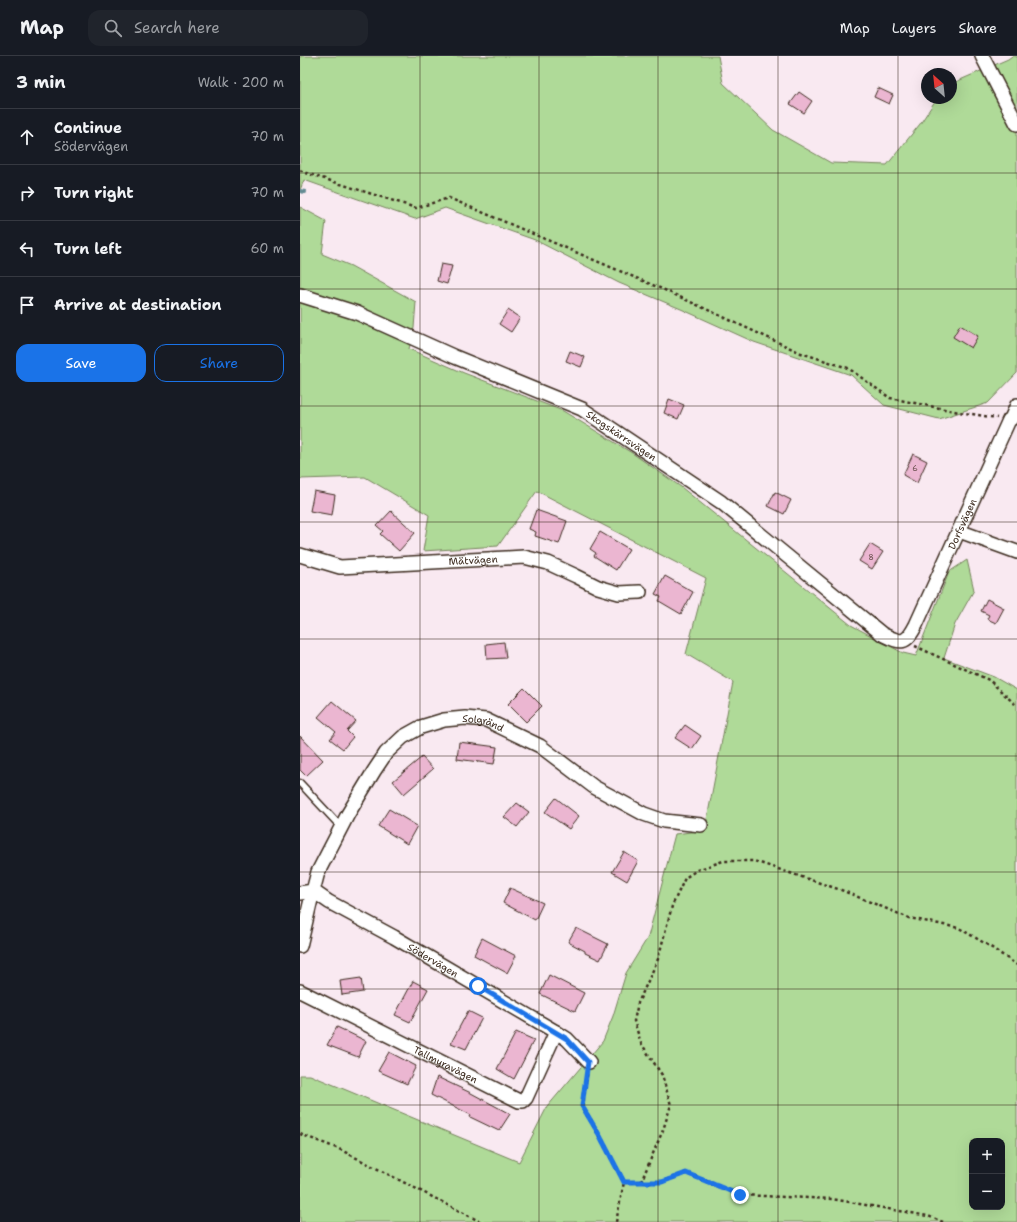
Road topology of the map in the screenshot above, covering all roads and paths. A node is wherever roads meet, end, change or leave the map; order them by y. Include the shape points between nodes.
1 (982, 56) edge
2 (1017, 124) edge
3 (300, 170) edge
4 (300, 295) edge
5 (1017, 405) edge
6 (1009, 420) junction
7 (959, 531) junction
8 (1017, 552) edge
9 (300, 555) edge
10 (640, 592) dead end
11 (904, 641) junction
12 (1017, 706) edge
13 (300, 783) edge
14 (701, 825) dead end
15 (341, 828) junction
16 (306, 892) edge
17 (300, 946) edge
18 (1017, 965) edge
19 (300, 991) edge
20 (556, 1032) junction
21 (588, 1062) joint
22 (300, 1134) edge
23 (624, 1182) junction
24 (641, 1182) junction
25 (481, 1222) edge
26 (616, 1222) edge
27 (943, 1222) edge

1 - 2 street
3 - 6 path via 416,208 449,198 669,292 801,353 848,368 890,398
4 - 11 street, Skogskärrsvägen via 357,313 455,357 582,409 720,502 882,634 896,642
5 - 6 street, Dorfsvägen
6 - 7 street, Dorfsvägen
7 - 8 street
7 - 11 street, Dorfsvägen via 916,625
9 - 10 street, Mätvägen via 340,567 524,557 548,563 598,587 619,593
11 - 12 path via 988,680
13 - 15 lane
14 - 15 street, Solgränd via 664,821 644,814 594,787 540,746 486,720 466,718 421,726 403,737 386,753
15 - 16 street, Solgränd
16 - 17 street
16 - 20 street, Södervägen via 394,937
18 - 24 path via 959,928 909,918 841,890 754,861 723,861 697,870 685,878 672,906 658,959 638,1003 634,1021 641,1043 662,1075 671,1105
19 - 20 street, Tallmyravägen via 519,1101 526,1098
20 - 21 street, Södervägen via 567,1039
21 - 23 path via 582,1106
22 - 25 path via 339,1149
23 - 24 path
23 - 26 path
24 - 27 path via 662,1182 686,1173 740,1195 832,1199 928,1216

